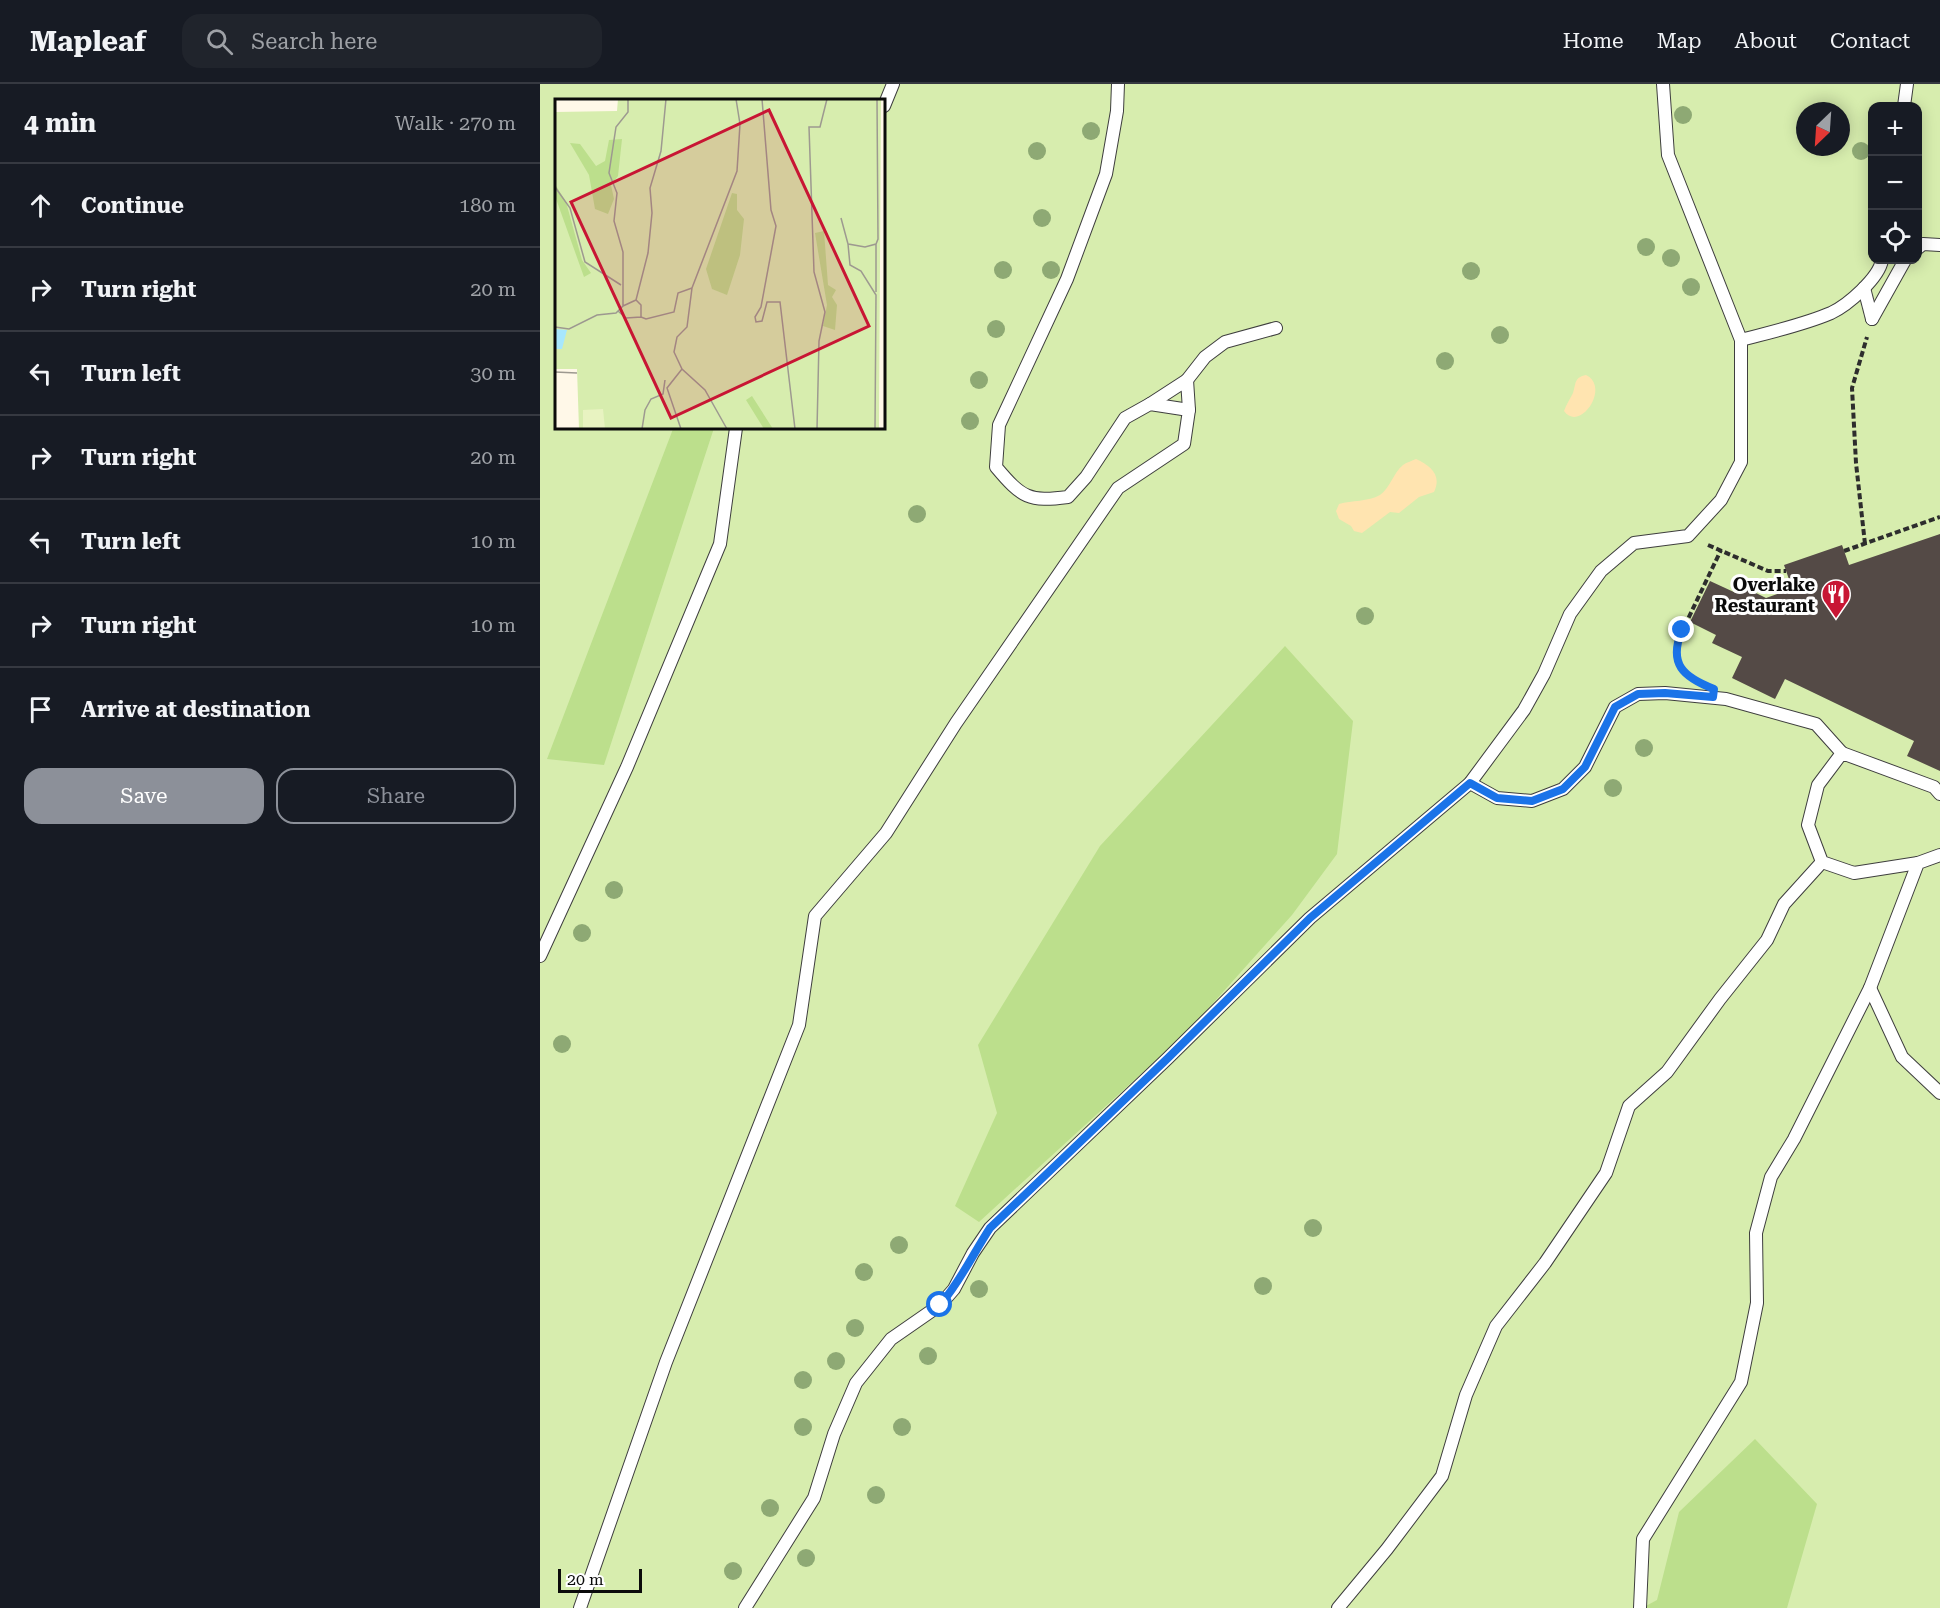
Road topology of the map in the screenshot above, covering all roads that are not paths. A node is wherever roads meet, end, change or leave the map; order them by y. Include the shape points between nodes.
1 (893, 84) edge
2 (1118, 84) edge
3 (1663, 84) edge
4 (1907, 84) edge
5 (1905, 102) edge
6 (885, 104) edge
7 (1922, 245) edge
8 (1940, 245) edge
9 (1881, 264) edge
10 (1903, 264) edge
11 (1864, 288) junction
12 (1276, 328) dead end
13 (1741, 340) junction
14 (1187, 380) junction
15 (1150, 404) junction
16 (1189, 410) junction
17 (736, 429) edge
18 (1842, 753) junction
19 (1470, 783) junction
20 (1940, 794) edge
21 (1940, 855) edge
22 (1822, 862) junction
23 (1918, 863) junction
24 (540, 956) edge
25 (1870, 988) junction
26 (1940, 1093) edge
27 (580, 1608) edge
28 (745, 1608) edge
29 (1338, 1608) edge
30 (1640, 1608) edge

1 - 6 lane
2 - 15 lane via 1106,174 1067,279 999,425 996,467 1011,486 1032,499 1068,497 1125,418
3 - 13 lane via 1668,155
4 - 5 lane
7 - 8 lane
9 - 11 lane
10 - 11 lane via 1872,319
11 - 13 lane via 1833,312
12 - 14 lane via 1226,342 1205,357
13 - 19 lane via 1741,462 1721,500 1688,536 1634,543 1601,571 1570,614 1524,710
14 - 15 lane
14 - 16 lane
15 - 16 lane
16 - 27 lane via 1184,444 1118,488 956,723 886,833 815,916 798,1025 666,1362
17 - 24 lane via 720,544 627,767
18 - 19 lane via 1816,724 1726,699 1638,694 1615,707 1585,767 1563,789 1532,801 1497,798
18 - 20 lane via 1934,787
18 - 22 lane via 1818,785 1808,825
19 - 28 lane via 1310,918 990,1228 954,1289 940,1305 891,1339 856,1383 834,1434 814,1498
21 - 23 lane
22 - 23 lane via 1854,873
22 - 29 lane via 1784,904 1767,940 1667,1072 1629,1106 1606,1173 1545,1263 1496,1326 1466,1395 1442,1476
23 - 25 lane
25 - 26 lane via 1902,1057
25 - 30 lane via 1771,1177 1756,1233 1757,1303 1741,1382 1643,1539

